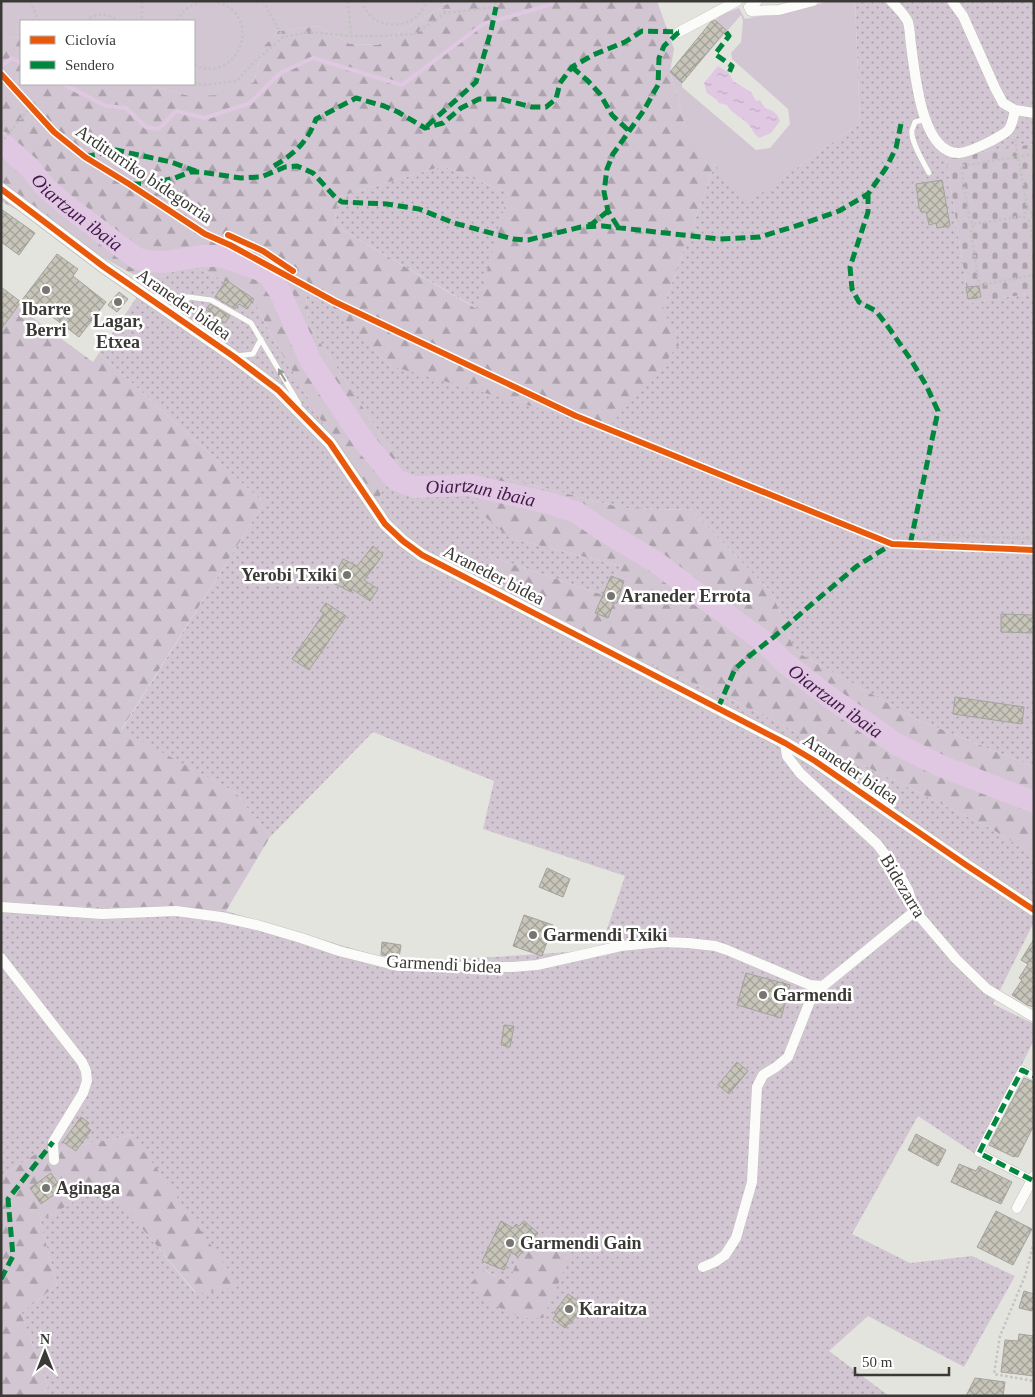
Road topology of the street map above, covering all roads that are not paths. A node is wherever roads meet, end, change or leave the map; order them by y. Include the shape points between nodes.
1 (737, 1) edge
2 (757, 1) edge
3 (813, 1) edge
4 (891, 1) edge
5 (952, 1) edge
6 (678, 32) dead end
7 (1015, 110) junction
8 (1034, 113) edge
9 (926, 119) junction
10 (930, 173) dead end
11 (1, 189) edge
12 (143, 295) junction
13 (189, 296) junction
14 (170, 313) junction
15 (262, 339) junction
16 (233, 356) junction
17 (307, 418) junction
18 (785, 743) junction
19 (1, 907) edge
20 (1034, 910) edge
21 (916, 911) junction
22 (1, 958) edge
23 (823, 986) junction
24 (1034, 1017) edge
25 (1034, 1076) edge
26 (54, 1160) dead end
27 (1033, 1179) edge
28 (1017, 1208) dead end
29 (703, 1267) dead end

1 - 6 street
2 - 3 street via 749,8 751,11 779,10
4 - 9 street via 908,22 918,90
5 - 7 street via 963,16 999,96
7 - 8 street
7 - 9 street via 1012,127 1007,132 975,149 959,153 945,150 934,137
9 - 10 lane via 915,122 912,131
11 - 12 street, Araneder bidea
12 - 13 lane via 166,299
12 - 14 street, Araneder bidea
13 - 14 lane via 179,310
13 - 15 lane via 210,300 251,323
14 - 16 street, Araneder bidea
15 - 16 lane via 253,354
17 -> 15 lane
16 - 17 street, Araneder bidea via 278,390
17 - 18 street, Araneder bidea via 330,443 386,524 403,542 422,555
18 - 20 street, Araneder bidea via 815,760
18 - 21 street, Bidezarra via 787,756 800,774 877,844 908,890
19 - 23 street, Garmendi bidea via 102,914 176,911 222,917 398,966 538,965 621,946 688,943 715,946 810,985
21 - 23 street
21 - 24 street, Bidezarra via 956,960 987,990
22 - 26 street via 86,1071 84,1093 53,1142
23 - 29 street via 810,1001 788,1057 763,1075 757,1088 752,1182 736,1238 716,1262
25 - 27 street via 1022,1070 980,1153
27 - 28 street

